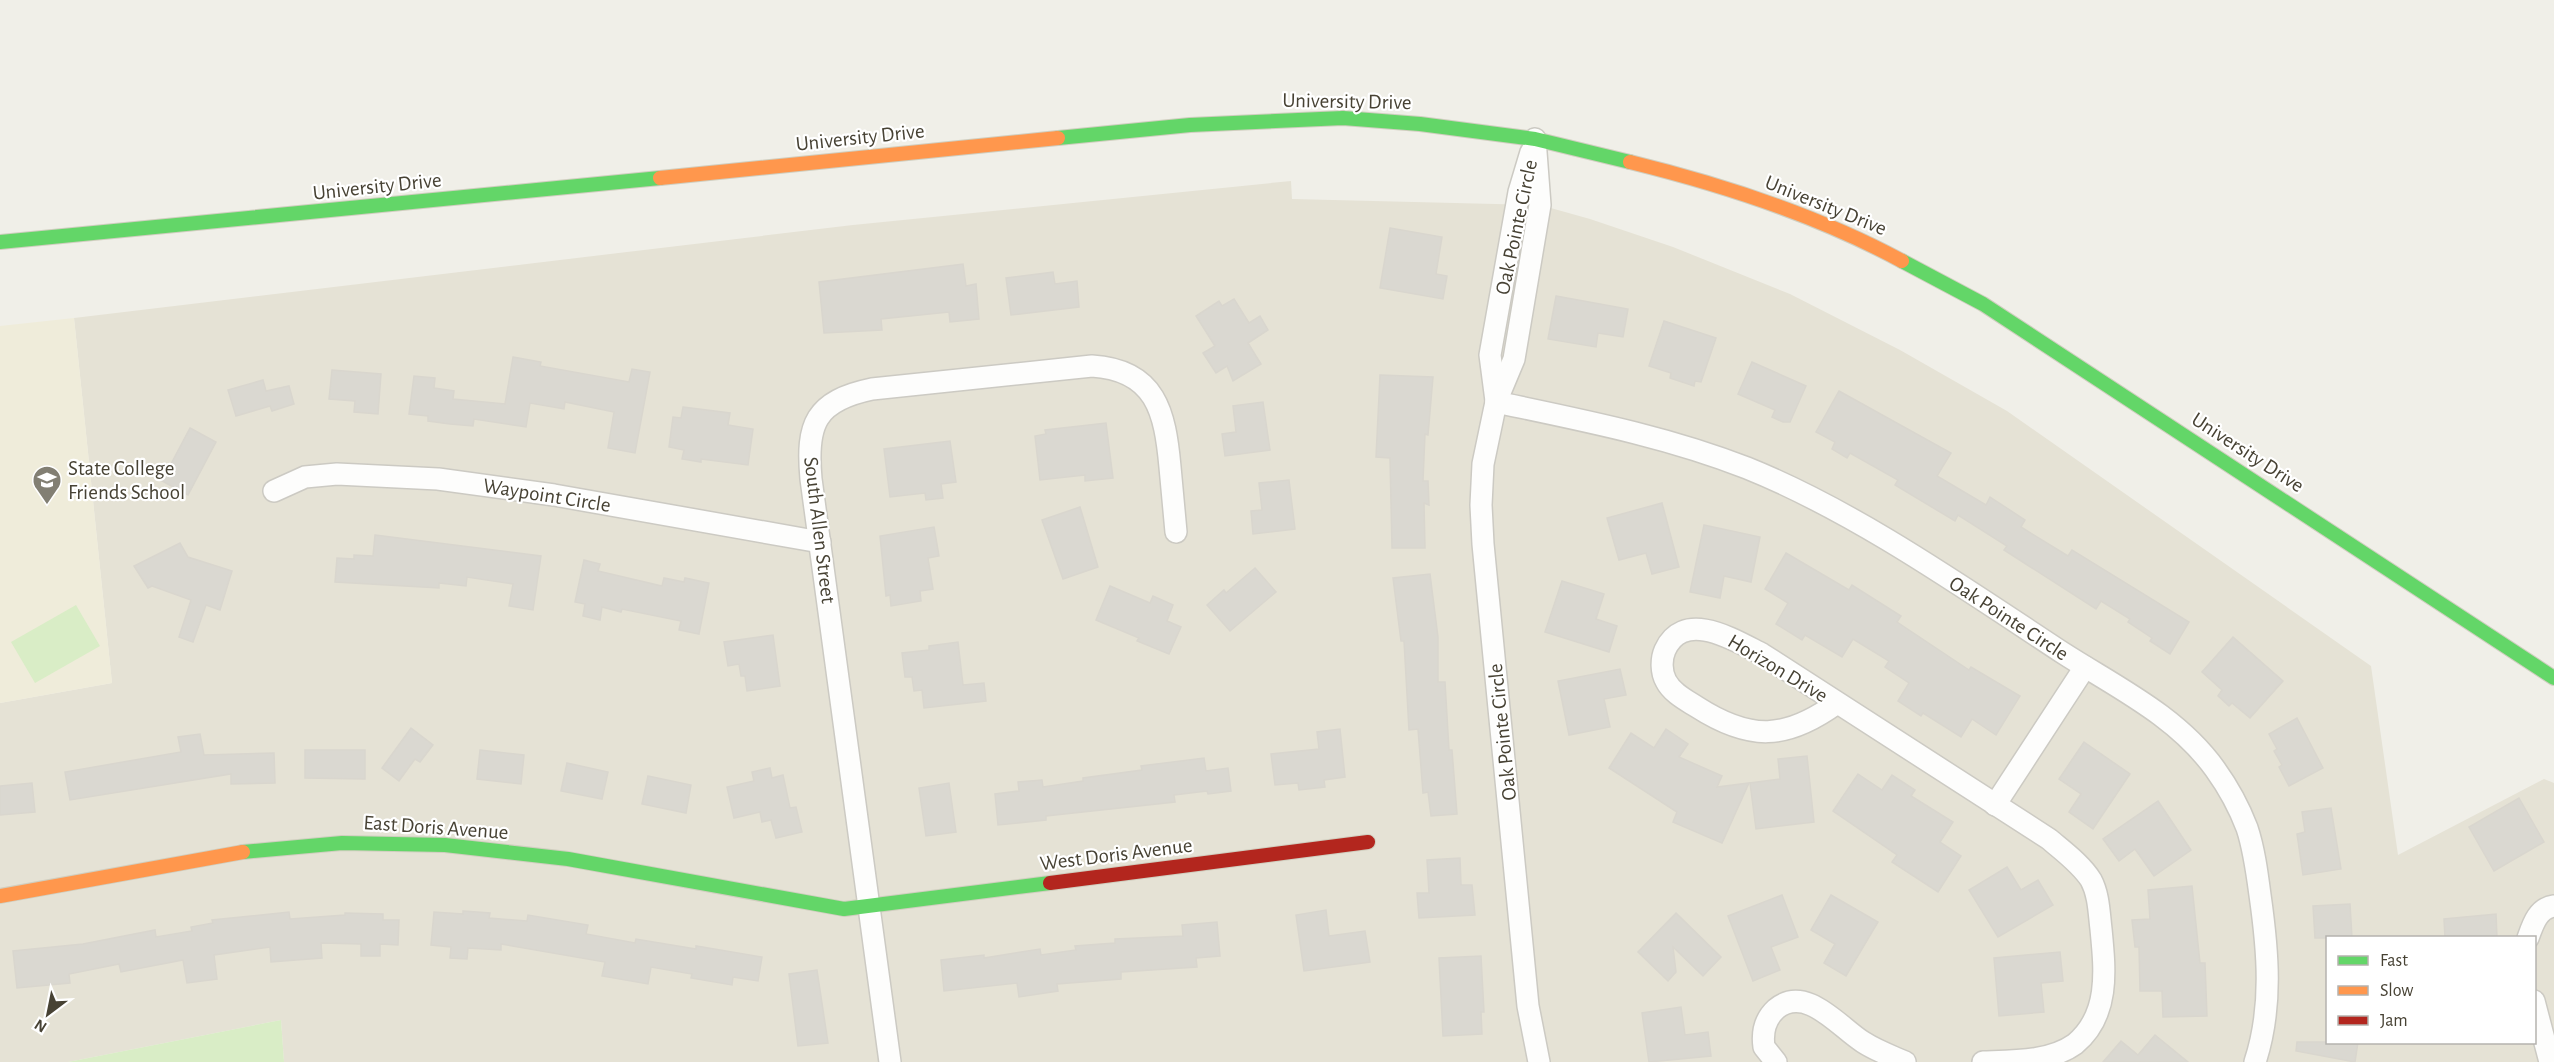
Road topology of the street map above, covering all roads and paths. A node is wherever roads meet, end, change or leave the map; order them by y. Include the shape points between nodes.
1 (1535, 139) junction
2 (0, 242) edge
3 (1496, 402) junction
4 (274, 491) dead end
5 (1176, 532) dead end
6 (820, 542) junction
7 (2085, 667) junction
8 (2554, 678) edge
9 (1837, 703) junction
10 (1995, 805) junction
11 (1368, 842) dead end
12 (0, 896) edge
13 (2554, 906) edge
14 (869, 907) junction
15 (2529, 936) edge
16 (2536, 1005) edge
17 (890, 1062) edge
18 (1539, 1062) edge
19 (1776, 1062) edge
20 (1905, 1062) edge
21 (1983, 1062) edge
22 (2255, 1062) edge
23 (2550, 1062) edge

1 - 2 main road, University Drive via 1343,118 1190,125
1 - 3 street, Oak Pointe Circle via 1540,205 1514,359
1 - 8 main road, University Drive via 1698,179 1765,201 1878,248 1929,274 1983,304
3 - 7 street, Oak Pointe Circle via 1689,447 1796,490 1959,585
3 - 18 street, Oak Pointe Circle via 1484,464 1483,544 1528,1006
4 - 6 street, Waypoint Circle via 305,477 337,474 438,479 554,495
5 - 6 street, South Allen Street via 1169,452 1156,399 1137,379 1124,372 1092,366 872,389 851,393 835,402 815,422 809,451
6 - 14 street, South Allen Street
7 - 10 street
7 - 22 street, Oak Pointe Circle via 2165,719 2194,743 2225,783 2247,829 2261,904 2268,996 2266,1022
9 - 9 street, Horizon Drive via 1807,723 1791,728 1771,732 1742,729 1712,717 1672,689 1662,673 1663,657 1677,636 1691,630 1712,630 1762,654
9 - 10 street, Horizon Drive
10 - 21 street, Horizon Drive via 2064,851 2090,880 2099,907 2105,974 2098,1009 2075,1044 2034,1060
11 - 14 main road, West Doris Avenue
12 - 14 main road, East Doris Avenue via 238,852 342,843 445,845 568,860 844,909
13 - 15 street via 2535,918
14 - 17 street, South Allen Street
16 - 23 street
19 - 20 street via 1764,1047 1765,1023 1778,1007 1792,1001 1816,1008 1878,1052

